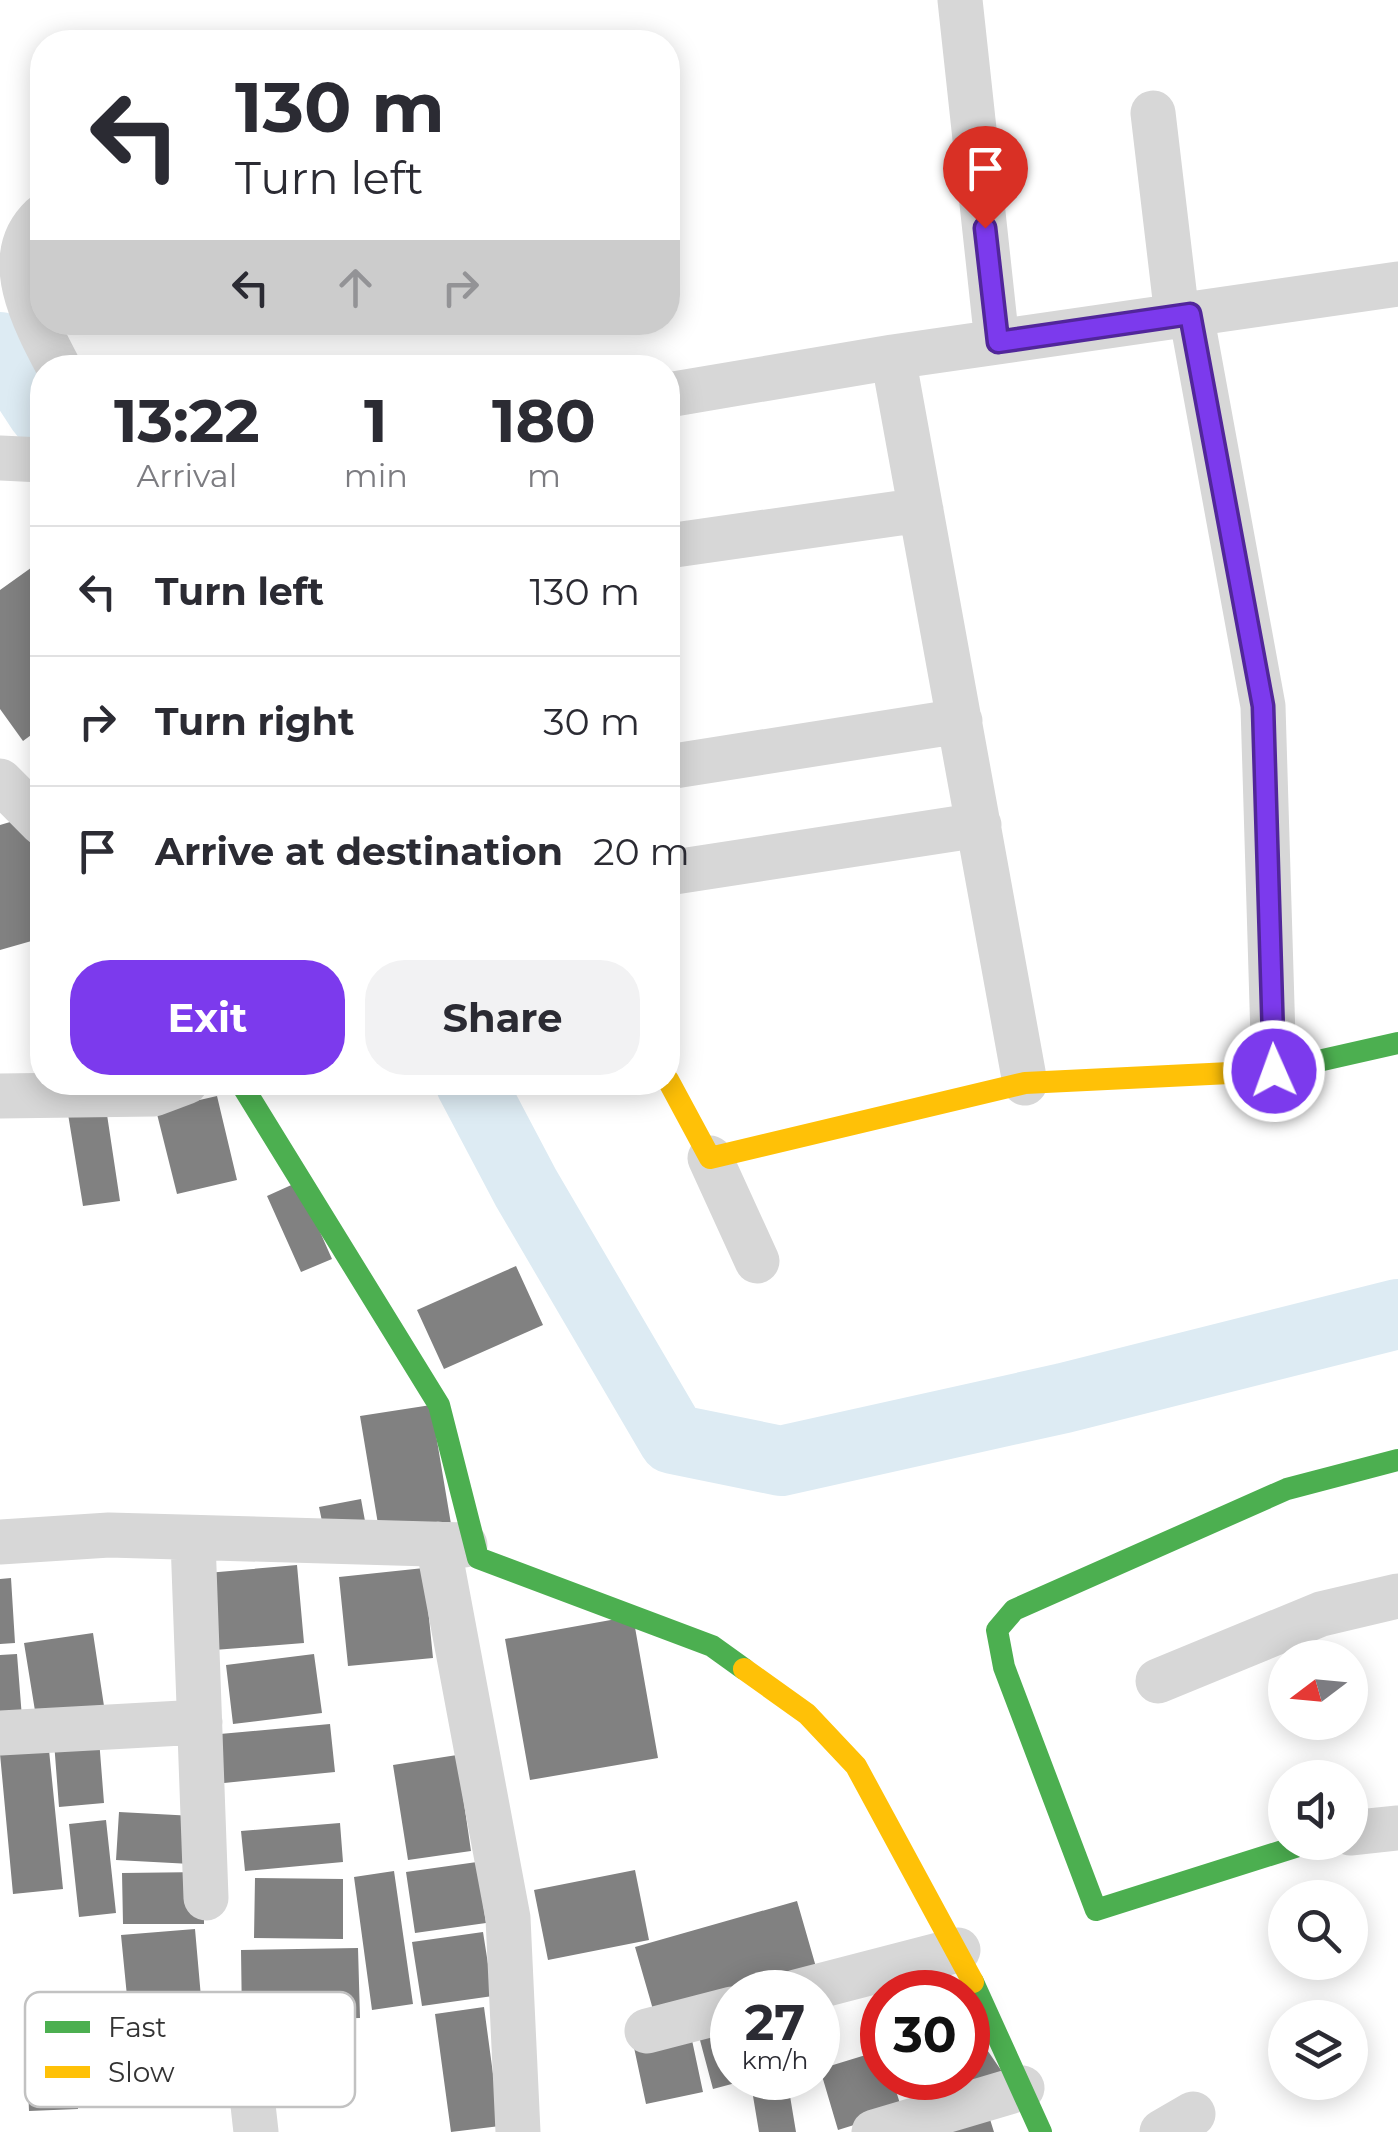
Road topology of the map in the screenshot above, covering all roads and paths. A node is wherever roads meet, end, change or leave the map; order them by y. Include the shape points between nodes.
1 (960, 0) edge
2 (1154, 113) dead end
3 (30, 228) edge
4 (1398, 284) edge
5 (30, 311) edge
6 (1184, 315) junction
7 (998, 342) junction
8 (893, 357) junction
9 (680, 393) edge
10 (0, 458) edge
11 (30, 459) edge
12 (921, 510) junction
13 (680, 544) edge
14 (960, 721) junction
15 (680, 765) edge
16 (979, 825) junction
17 (680, 871) edge
18 (1398, 1043) edge
19 (1274, 1071) junction
20 (1025, 1083) junction
21 (77, 1095) edge
22 (248, 1095) edge
23 (676, 1095) edge
24 (0, 1096) edge
25 (710, 1158) junction
26 (757, 1261) dead end
27 (1398, 1460) edge
28 (193, 1540) junction
29 (0, 1542) edge
30 (455, 1545) junction
31 (1398, 1596) edge
32 (1158, 1682) dead end
33 (200, 1722) junction
34 (0, 1733) edge
35 (1398, 1828) edge
36 (1368, 1831) edge
37 (1268, 1856) edge
38 (206, 1898) dead end
39 (958, 1950) junction
40 (840, 1981) edge
41 (710, 2015) edge
42 (648, 2031) dead end
43 (1022, 2088) junction
44 (518, 2132) edge
45 (874, 2132) edge
46 (1041, 2132) edge

1 - 7 street
2 - 6 street
3 - 5 street via 14,243 11,273
4 - 6 street
6 - 7 street
6 - 19 street via 1263,706
7 - 8 street
8 - 9 street
8 - 12 street
10 - 11 street
12 - 13 street
12 - 14 street
14 - 15 street
14 - 16 street
16 - 17 street
16 - 20 street
18 - 19 street
19 - 20 street
20 - 25 street
21 - 24 street
22 - 30 street via 439,1405
23 - 25 street
25 - 26 street
27 - 37 street via 1287,1489 1014,1610 997,1630 1004,1667 1096,1910
28 - 29 street via 109,1535
28 - 30 street
28 - 33 street
30 - 39 street via 493,1568 712,1646 807,1714 856,1766
30 - 44 street via 508,1918
31 - 32 street via 1321,1614
33 - 34 street
33 - 38 street
35 - 36 street
39 - 40 street
39 - 43 street
41 - 42 street
43 - 45 street
43 - 46 street

